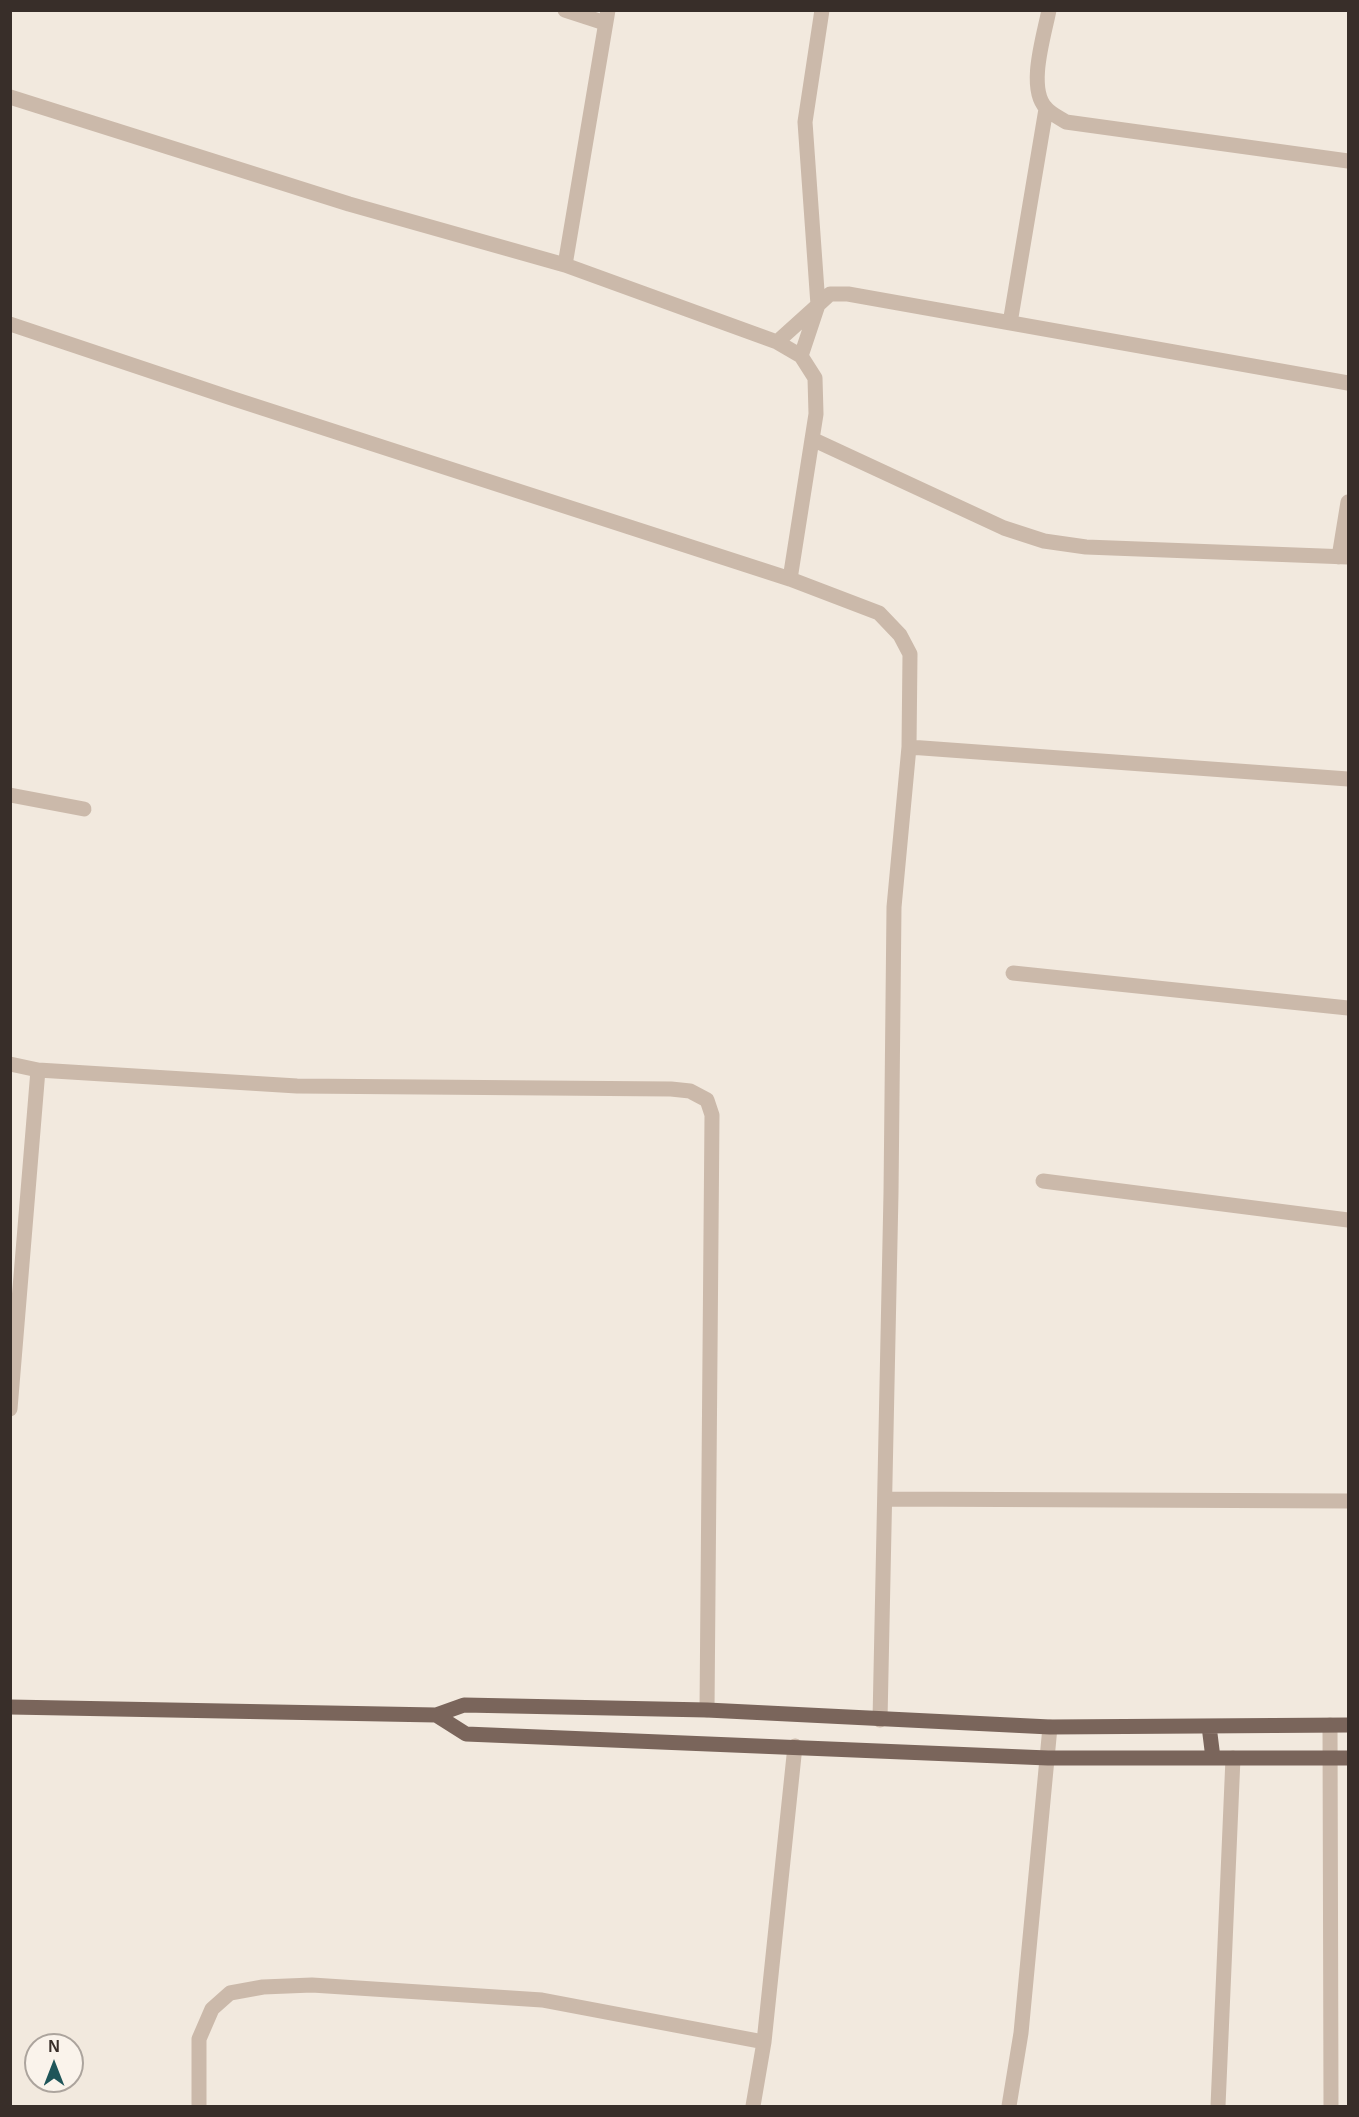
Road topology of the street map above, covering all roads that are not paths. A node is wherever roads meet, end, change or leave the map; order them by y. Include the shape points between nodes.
1 (565, 10) edge
2 (822, 10) edge
3 (1049, 10) edge
4 (606, 17) edge
5 (10, 97) edge
6 (1046, 109) junction
7 (1348, 161) edge
8 (565, 265) junction
9 (818, 305) junction
10 (1010, 323) junction
11 (10, 324) edge
12 (777, 342) junction
13 (801, 356) junction
14 (1348, 383) edge
15 (812, 439) junction
16 (1348, 502) edge
17 (1344, 557) edge
18 (790, 579) junction
19 (909, 747) junction
20 (1348, 779) edge
21 (10, 795) edge
22 (84, 808) dead end
23 (1013, 973) dead end
24 (1348, 1008) edge
25 (10, 1064) edge
26 (38, 1070) junction
27 (1043, 1181) dead end
28 (1348, 1220) edge
29 (10, 1409) edge
30 (885, 1499) junction
31 (1348, 1501) edge
32 (10, 1707) edge
33 (707, 1710) junction
34 (436, 1715) junction
35 (880, 1720) junction
36 (1330, 1725) junction
37 (1348, 1725) edge
38 (1209, 1726) junction
39 (1050, 1727) junction
40 (795, 1746) junction
41 (1048, 1758) junction
42 (1212, 1758) junction
43 (1233, 1758) junction
44 (1330, 1758) junction
45 (1348, 1758) edge
46 (764, 2042) junction
47 (199, 2106) edge
48 (753, 2106) edge
49 (1009, 2106) edge
50 (1218, 2106) edge
51 (1331, 2106) edge

1 - 4 street
2 - 9 street via 805,122
3 - 6 street via 1037,77 1037,94
4 - 8 street
5 - 8 street via 349,204
6 - 7 street via 1066,122
6 - 10 street
8 - 12 street
9 - 10 street via 830,294 848,294
9 - 12 street
9 - 13 street
10 - 14 street
11 - 18 street
12 - 13 street
13 - 15 street via 815,378
15 - 17 street via 1004,528 1044,541 1086,547
15 - 18 street
16 - 17 street
18 - 19 street via 879,613 900,635 910,654
19 - 20 street
19 - 30 street via 894,907
21 - 22 street
23 - 24 street
25 - 26 street
26 - 29 street
26 - 33 street via 297,1086 671,1089 690,1091 707,1100 712,1115
27 - 28 street
30 - 31 street
30 - 35 street
32 - 34 main road
33 - 34 main road via 464,1704
33 - 35 main road
34 - 40 main road via 466,1734
35 - 39 main road
36 - 37 main road
36 - 38 main road
36 - 44 street
38 - 39 main road
38 - 42 main road
39 - 41 street
40 - 41 main road
40 - 46 street
41 - 42 main road
41 - 49 street via 1021,2033
42 - 43 main road
43 - 44 main road
43 - 50 street
44 - 45 main road
44 - 51 street
46 - 47 street via 542,2000 312,1985 263,1988 230,1993 212,2009 199,2039
46 - 48 street

